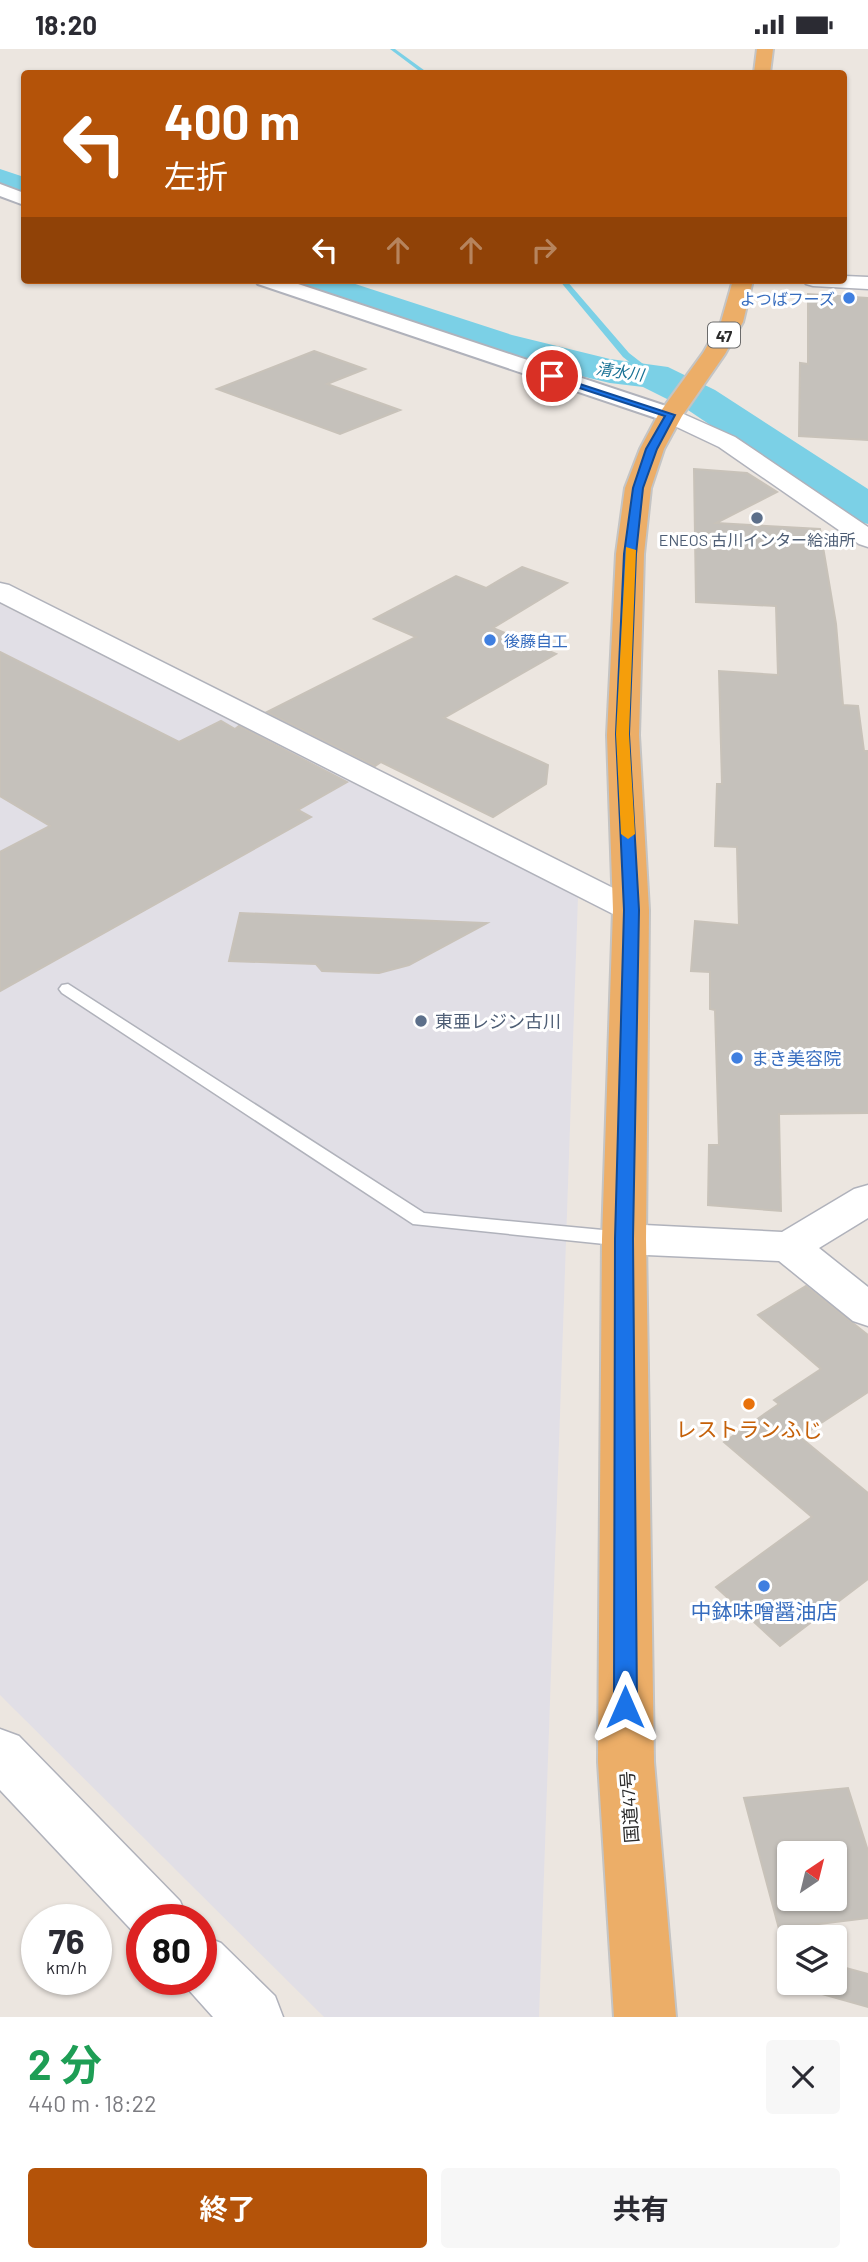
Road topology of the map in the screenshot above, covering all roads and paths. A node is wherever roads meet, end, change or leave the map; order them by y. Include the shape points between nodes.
1 (765, 49) edge
2 (762, 70) edge
3 (0, 190) edge
4 (21, 198) edge
5 (847, 282) edge
6 (868, 283) edge
7 (278, 284) edge
8 (742, 284) edge
9 (679, 403) junction
10 (868, 539) edge
11 (0, 591) edge
12 (631, 910) junction
13 (68, 989) dead end
14 (868, 1199) edge
15 (624, 1239) junction
16 (789, 1247) junction
17 (868, 1310) edge
18 (0, 1753) edge
19 (145, 1904) edge
20 (217, 1979) edge
21 (254, 2017) edge
22 (645, 2017) edge

1 - 2 highway
3 - 4 street
5 - 6 street
7 - 9 street
8 - 9 highway, 国道47号 / 47 via 732,322
9 - 10 street via 727,442
9 - 12 highway, 国道47号 / 47 via 652,449 638,488 630,554 623,734
11 - 12 street
12 - 15 highway, 国道47号 / 47
13 - 15 lane via 420,1219
14 - 16 street
15 - 16 street
15 - 22 highway, 国道47号 / 47 via 626,1762
16 - 17 street
18 - 19 street
20 - 21 street

